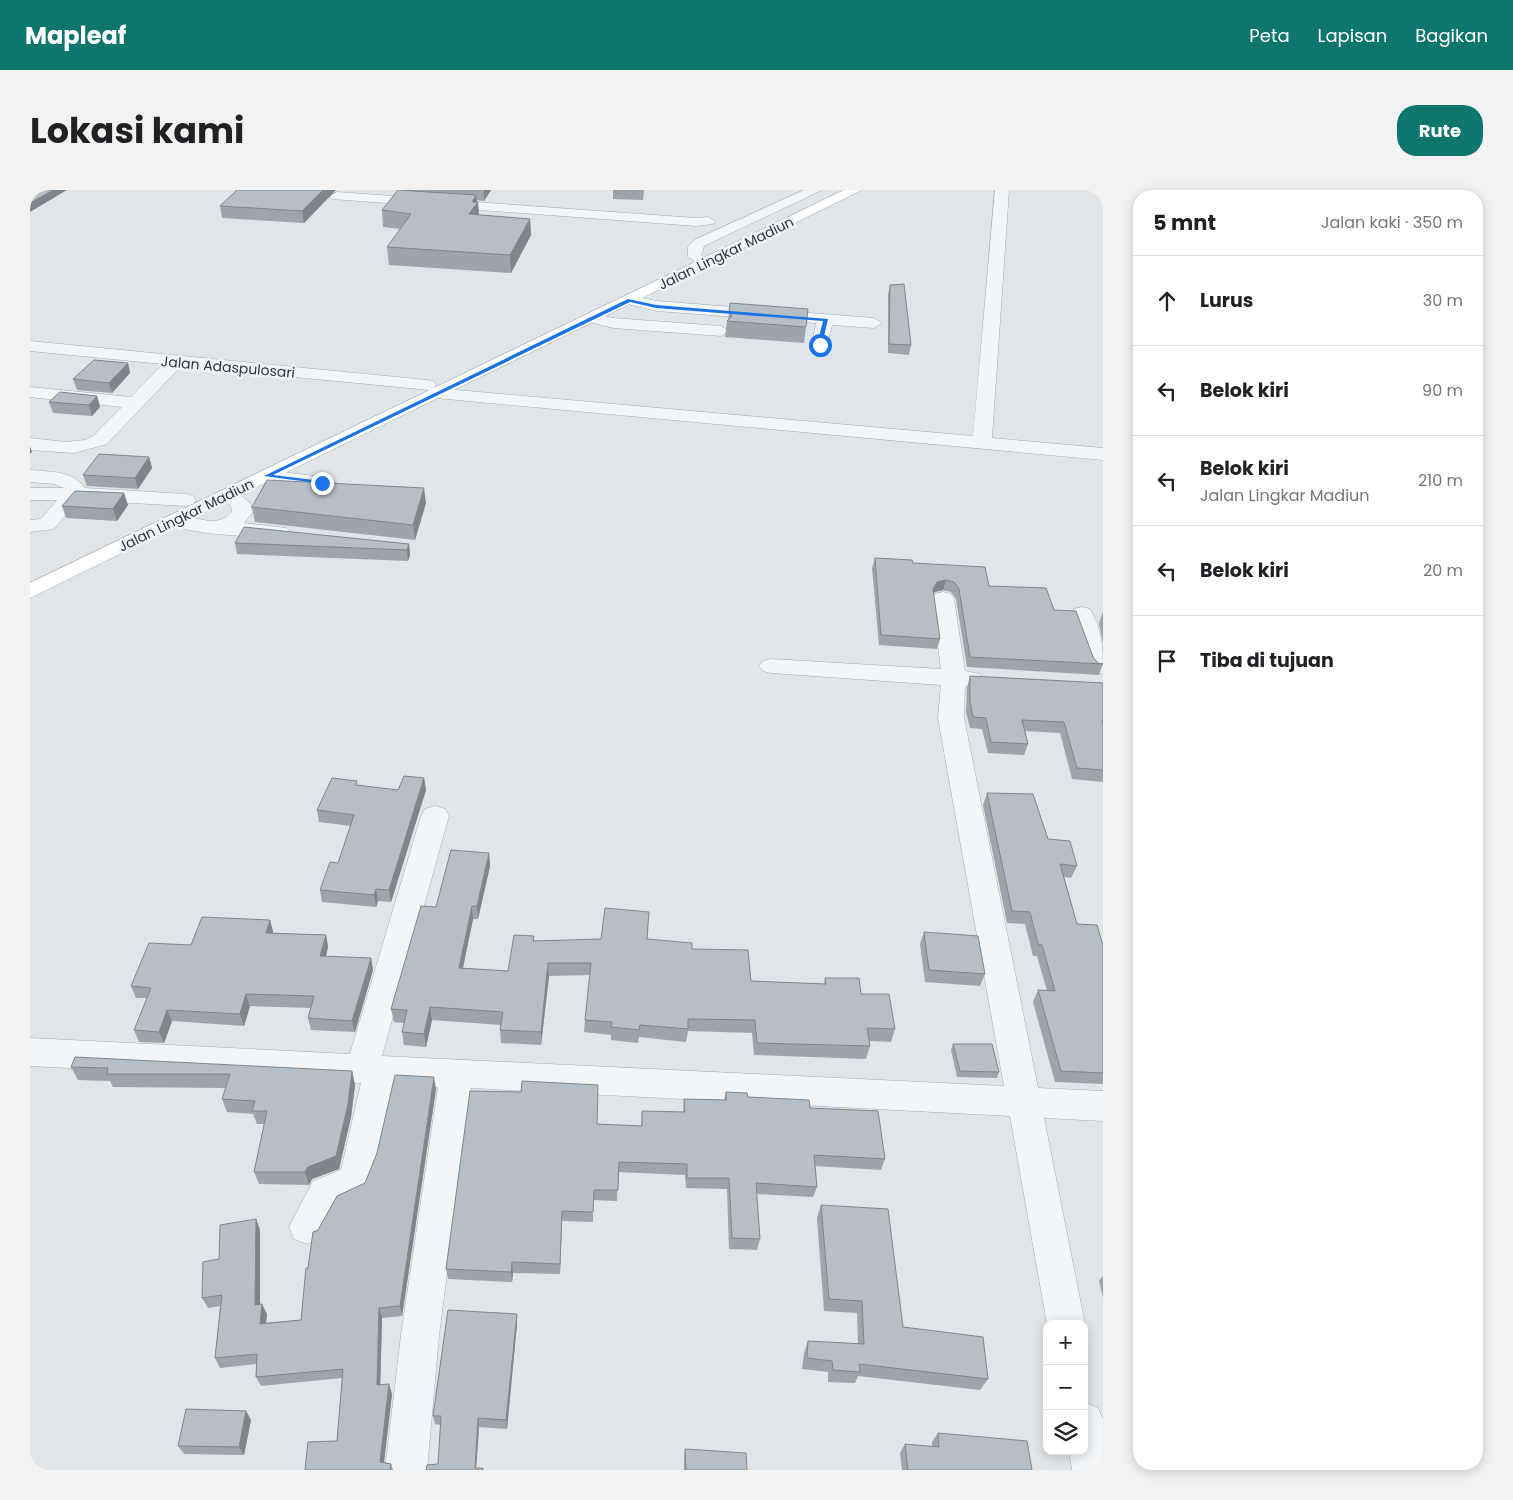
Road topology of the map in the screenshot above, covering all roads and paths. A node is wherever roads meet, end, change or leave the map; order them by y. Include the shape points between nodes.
1 (856, 190) edge
2 (1002, 190) edge
3 (395, 195) edge
4 (823, 195) edge
5 (337, 196) dead end
6 (536, 197) dead end
7 (526, 210) junction
8 (739, 229) junction
9 (630, 300) junction
10 (592, 318) junction
11 (825, 319) junction
12 (874, 323) dead end
13 (721, 331) dead end
14 (820, 345) dead end
15 (30, 346) edge
16 (175, 362) junction
17 (432, 389) junction
18 (30, 392) edge
19 (134, 403) junction
20 (982, 443) junction
21 (30, 444) edge
22 (1103, 454) edge
23 (30, 476) edge
24 (267, 476) junction
25 (322, 483) edge
26 (30, 494) edge
27 (72, 494) junction
28 (229, 495) junction
29 (186, 500) junction
30 (177, 520) junction
31 (30, 526) edge
32 (224, 526) junction
33 (303, 535) edge
34 (30, 573) edge
35 (30, 591) edge
36 (943, 599) dead end
37 (1082, 614) dead end
38 (771, 666) dead end
39 (954, 678) junction
40 (1100, 678) edge
41 (994, 680) edge
42 (435, 816) dead end
43 (30, 1052) edge
44 (371, 1069) junction
45 (457, 1073) junction
46 (1024, 1102) junction
47 (1103, 1106) edge
48 (307, 1226) dead end
49 (1065, 1320) edge
50 (1088, 1441) edge
51 (406, 1470) edge
52 (1094, 1470) edge

1 - 4 main road, Jalan Lingkar Madiun
2 - 20 street
3 - 5 street
3 - 7 street
4 - 8 main road, Jalan Lingkar Madiun
4 - 9 main road, Jalan Lingkar Madiun
6 - 7 street
7 - 8 street via 606,209 696,222 712,219
8 - 17 main road, Jalan Lingkar Madiun via 695,257
9 - 10 main road, Jalan Lingkar Madiun
9 - 11 street via 656,306
10 - 13 street via 614,323
10 - 17 main road, Jalan Lingkar Madiun
11 - 12 street
11 - 14 street
15 - 16 street, Jalan Adaspulosari
16 - 17 street, Jalan Adaspulosari
16 - 19 street
17 - 20 street, Jalan Adaspulosari
17 - 24 main road, Jalan Lingkar Madiun
17 - 29 main road, Jalan Lingkar Madiun
18 - 19 street
19 - 21 street via 100,440 90,445 73,449
20 - 22 street, Jalan Adaspulosari
23 - 27 street via 71,482 75,488
24 - 25 street
24 - 28 main road, Jalan Lingkar Madiun
26 - 27 street
27 - 29 street
27 - 31 street via 47,525
28 - 30 main road, Jalan Lingkar Madiun
28 - 32 street via 241,504 242,513
29 - 34 main road, Jalan Lingkar Madiun
30 - 32 street via 206,529
30 - 35 main road, Jalan Lingkar Madiun
32 - 33 street
36 - 39 street
37 - 40 street
38 - 39 street
39 - 41 street
39 - 46 street via 951,718
42 - 44 street
43 - 44 street
44 - 45 street
44 - 48 street via 361,1164 354,1181 326,1193
45 - 46 street
45 - 51 street via 420,1335
46 - 47 street
46 - 49 street
50 - 52 street

